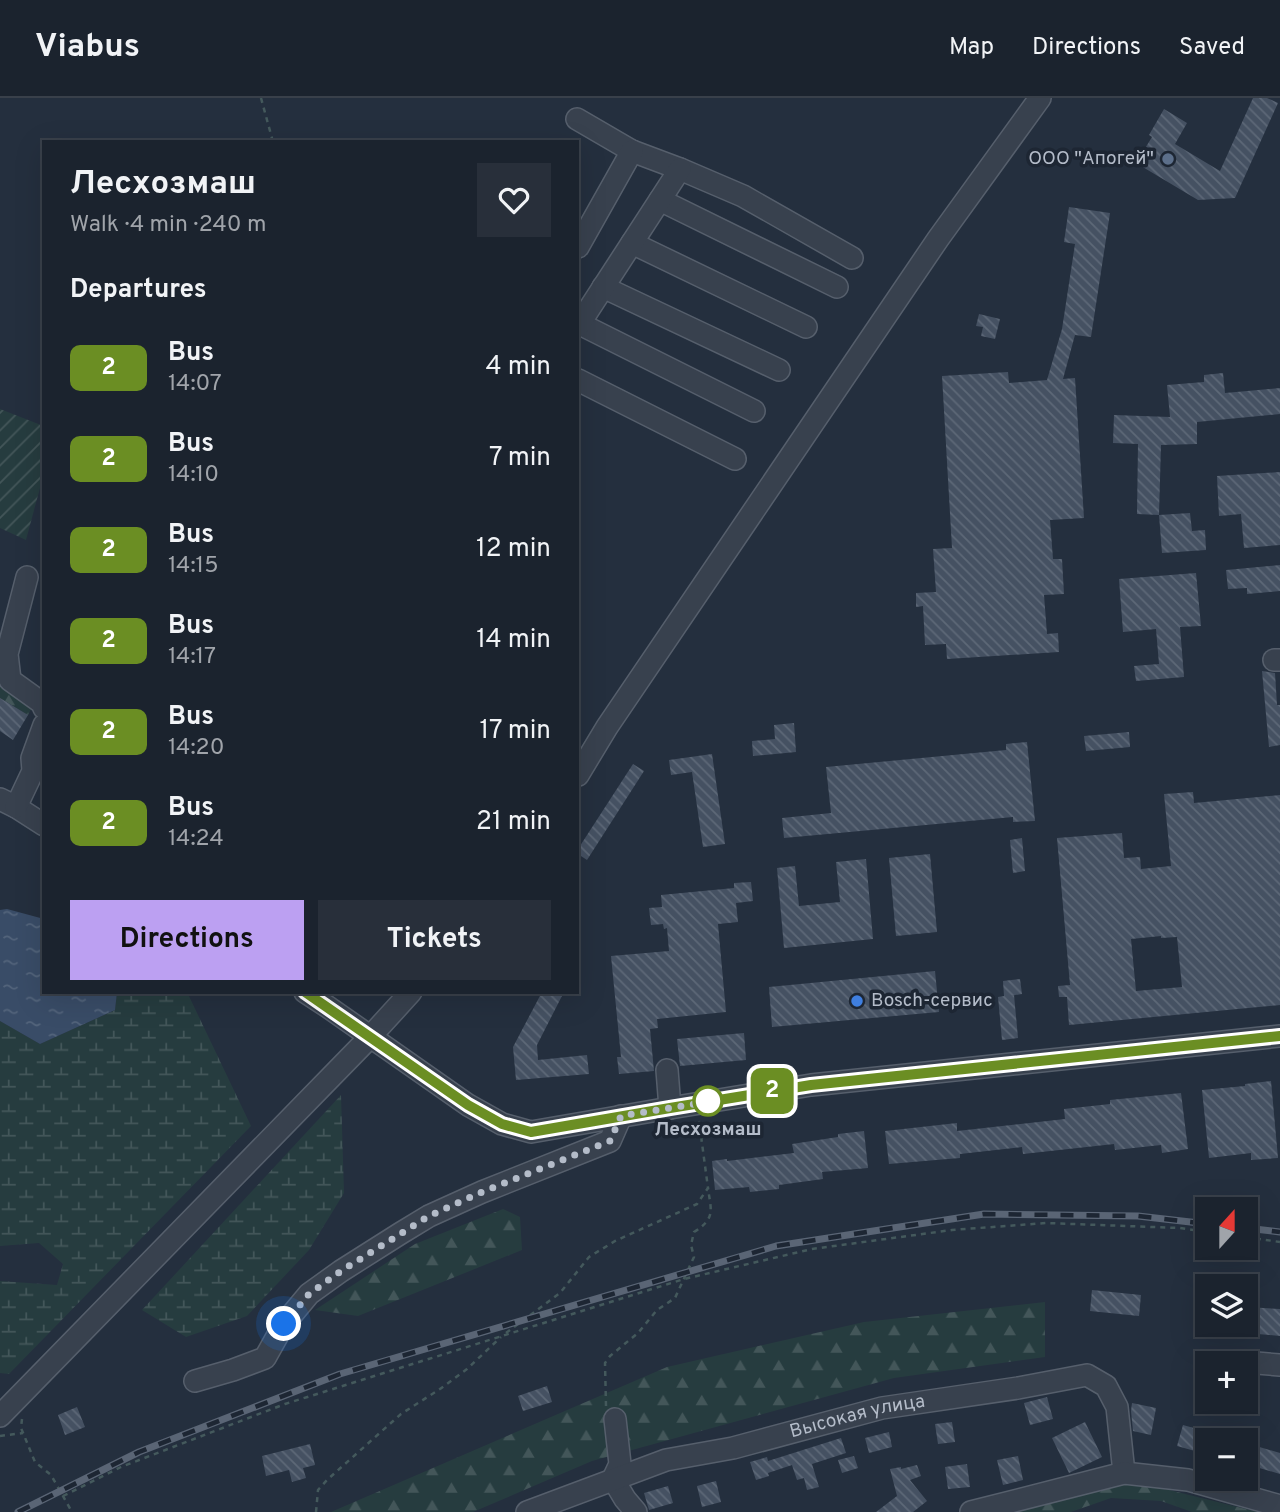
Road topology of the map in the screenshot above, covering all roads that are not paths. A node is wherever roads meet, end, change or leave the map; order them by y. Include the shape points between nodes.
1 (1040, 98) edge
2 (576, 119) dead end
3 (632, 151) junction
4 (680, 169) junction
5 (660, 200) junction
6 (632, 243) junction
7 (579, 245) edge
8 (852, 258) dead end
9 (837, 287) dead end
10 (603, 288) junction
11 (579, 323) edge
12 (579, 324) edge
13 (806, 327) dead end
14 (779, 370) dead end
15 (579, 380) edge
16 (754, 411) dead end
17 (736, 459) dead end
18 (27, 577) dead end
19 (42, 703) edge
20 (42, 730) edge
21 (579, 773) edge
22 (38, 774) edge
23 (8, 803) edge
24 (42, 824) edge
25 (313, 994) edge
26 (409, 994) edge
27 (332, 999) edge
28 (1280, 1036) edge
29 (370, 1037) junction
30 (667, 1070) dead end
31 (670, 1108) junction
32 (621, 1116) junction
33 (1258, 1363) edge
34 (1280, 1365) edge
35 (195, 1381) dead end
36 (0, 1416) edge
37 (615, 1419) road end
38 (1124, 1473) junction
39 (613, 1479) junction
40 (1280, 1506) edge
41 (527, 1512) edge
42 (636, 1512) edge
43 (971, 1512) edge

1 - 21 street via 938,239
2 - 3 street
3 - 4 street
3 - 7 street
4 - 5 street
4 - 8 street via 743,196
5 - 6 street
5 - 9 street
6 - 10 street
6 - 13 street
10 - 11 street
10 - 14 street
12 - 16 street
15 - 17 street
18 - 19 street via 7,654 10,680
20 - 22 street via 32,758
22 - 23 street
23 - 24 street
25 - 27 street
26 - 29 street
27 - 29 street
28 - 31 street via 811,1085
29 - 32 street via 502,1124 531,1132
29 - 36 street
30 - 31 street
31 - 32 street
32 - 35 street via 610,1141 429,1216 341,1271 309,1294 284,1324 265,1359
33 - 34 street
37 - 39 street via 620,1464
38 - 39 street, Высокая улица via 1117,1407 1106,1387 1087,1375 882,1408 733,1448 666,1460
38 - 40 street via 1188,1480
38 - 43 street
39 - 41 street, Высокая улица
39 - 42 street

